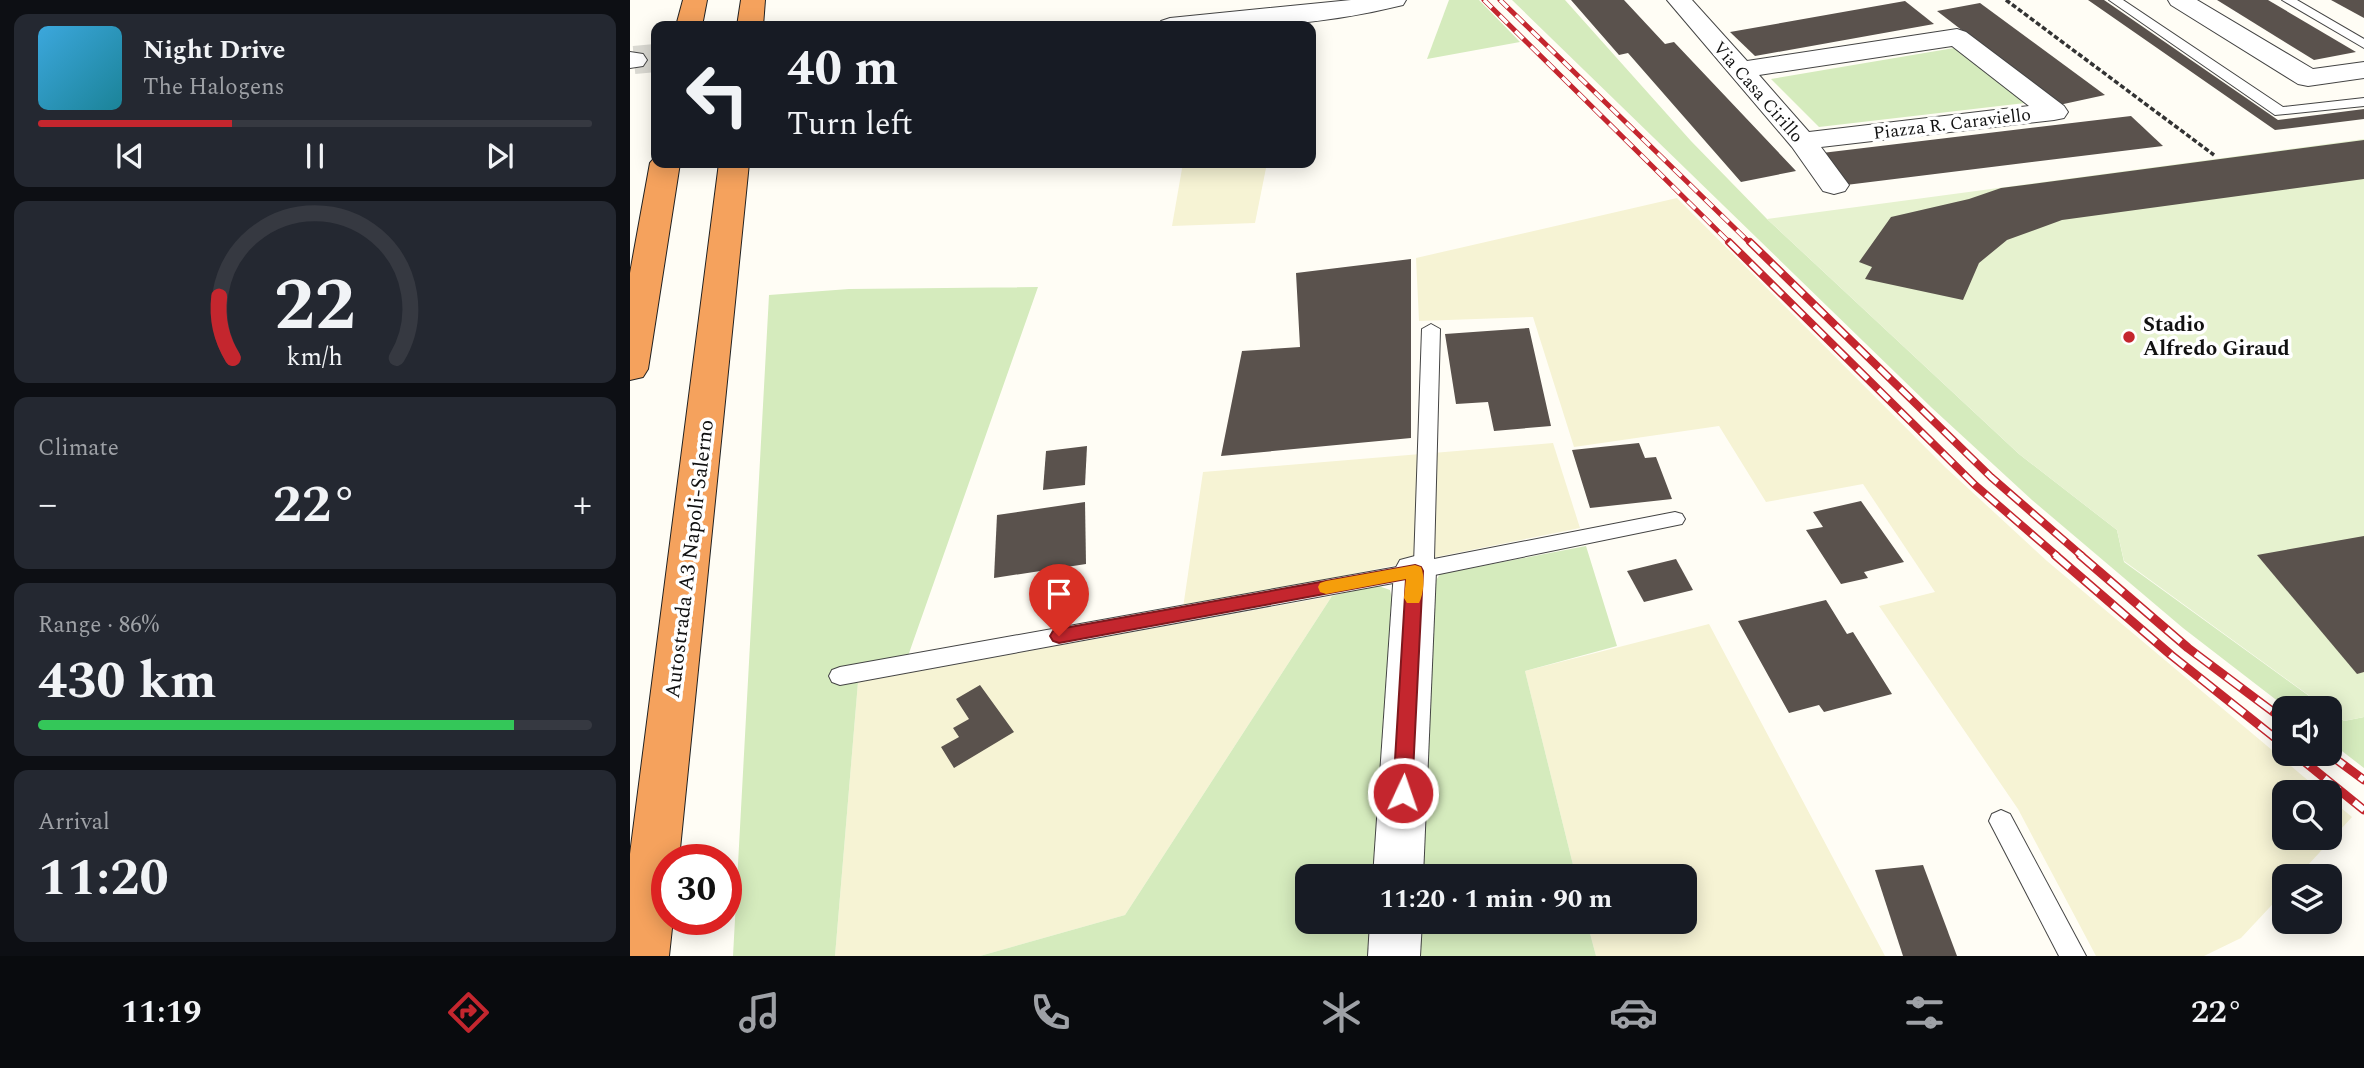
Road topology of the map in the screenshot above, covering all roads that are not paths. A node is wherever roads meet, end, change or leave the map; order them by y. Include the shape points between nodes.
1 (695, 0) edge
2 (753, 0) edge
3 (1394, 0) edge
4 (1679, 0) edge
5 (2115, 0) edge
6 (2180, 0) edge
7 (2288, 0) edge
8 (691, 21) edge
9 (751, 21) edge
10 (1222, 21) edge
11 (2364, 44) edge
12 (1740, 70) junction
13 (2364, 70) edge
14 (2364, 102) edge
15 (1802, 141) junction
16 (664, 168) edge
17 (733, 168) edge
18 (1834, 186) dead end
19 (1432, 329) dead end
20 (630, 369) edge
21 (1675, 519) dead end
22 (1419, 570) junction
23 (840, 676) dead end
24 (2001, 821) dead end
25 (1399, 864) edge
26 (1395, 934) edge
27 (643, 956) edge
28 (1394, 956) edge
29 (2073, 956) edge

1 - 8 highway
2 - 9 highway
3 - 10 street
4 - 12 street, Via Casa Cirillo
5 - 14 lane via 2280,112
6 - 13 street via 2308,78
7 - 11 lane
12 - 15 street, Via Casa Cirillo
12 - 15 street, Piazza R. Caraviello via 1957,37 2054,112
15 - 18 street, Via Casa Cirillo
16 - 20 highway
17 - 27 highway, Autostrada A3 Napoli-Salerno
19 - 22 lane
21 - 22 lane
22 - 23 lane
22 - 25 street
24 - 29 lane
26 - 28 street

